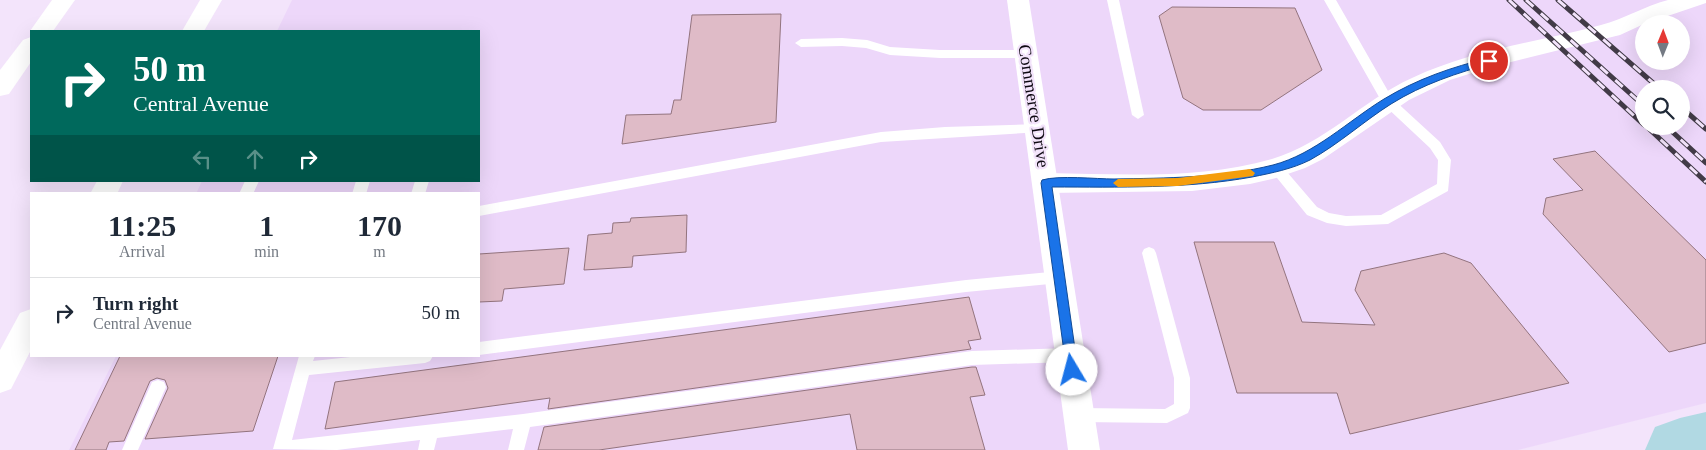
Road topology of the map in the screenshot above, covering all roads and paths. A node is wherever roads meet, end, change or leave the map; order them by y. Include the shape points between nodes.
1 (64, 0) edge
2 (211, 0) edge
3 (1018, 0) edge
4 (1113, 0) edge
5 (1330, 0) edge
6 (1698, 0) edge
7 (42, 30) edge
8 (195, 30) edge
9 (801, 43) dead end
10 (30, 46) edge
11 (1026, 54) junction
12 (0, 88) edge
13 (1387, 101) junction
14 (1138, 115) dead end
15 (1038, 128) junction
16 (1276, 168) junction
17 (1046, 183) junction
18 (480, 211) edge
19 (1149, 254) dead end
20 (1060, 277) junction
21 (30, 324) edge
22 (480, 349) edge
23 (1069, 355) junction
24 (408, 357) edge
25 (305, 363) edge
26 (0, 379) edge
27 (158, 387) dead end
28 (1079, 415) junction
29 (522, 421) junction
30 (430, 432) junction
31 (286, 449) edge
32 (130, 450) edge
33 (426, 450) edge
34 (516, 450) edge
35 (1084, 450) edge

1 - 7 main road
2 - 8 main road
3 - 11 main road, Commerce Drive
4 - 14 lane
5 - 13 lane
6 - 13 main road via 1657,11 1613,30 1457,69
9 - 11 lane via 842,42 867,44 890,51 940,54
10 - 12 main road
11 - 15 main road, Commerce Drive
13 - 16 main road via 1306,157
13 - 16 lane via 1435,145 1445,160 1443,187 1383,220 1346,221 1312,211
15 - 17 main road, Commerce Drive
15 - 18 lane via 881,137
16 - 17 main road via 1232,177 1178,182
17 - 20 main road, Commerce Drive
19 - 28 lane via 1182,378 1182,408 1167,416
20 - 22 lane via 966,286
20 - 23 main road, Commerce Drive
21 - 26 main road
23 - 28 main road, Commerce Drive
23 - 29 lane via 972,358
24 - 25 lane
25 - 31 lane
27 - 32 lane
28 - 35 main road, Commerce Drive
29 - 30 lane
29 - 34 lane
30 - 31 lane
30 - 33 lane

